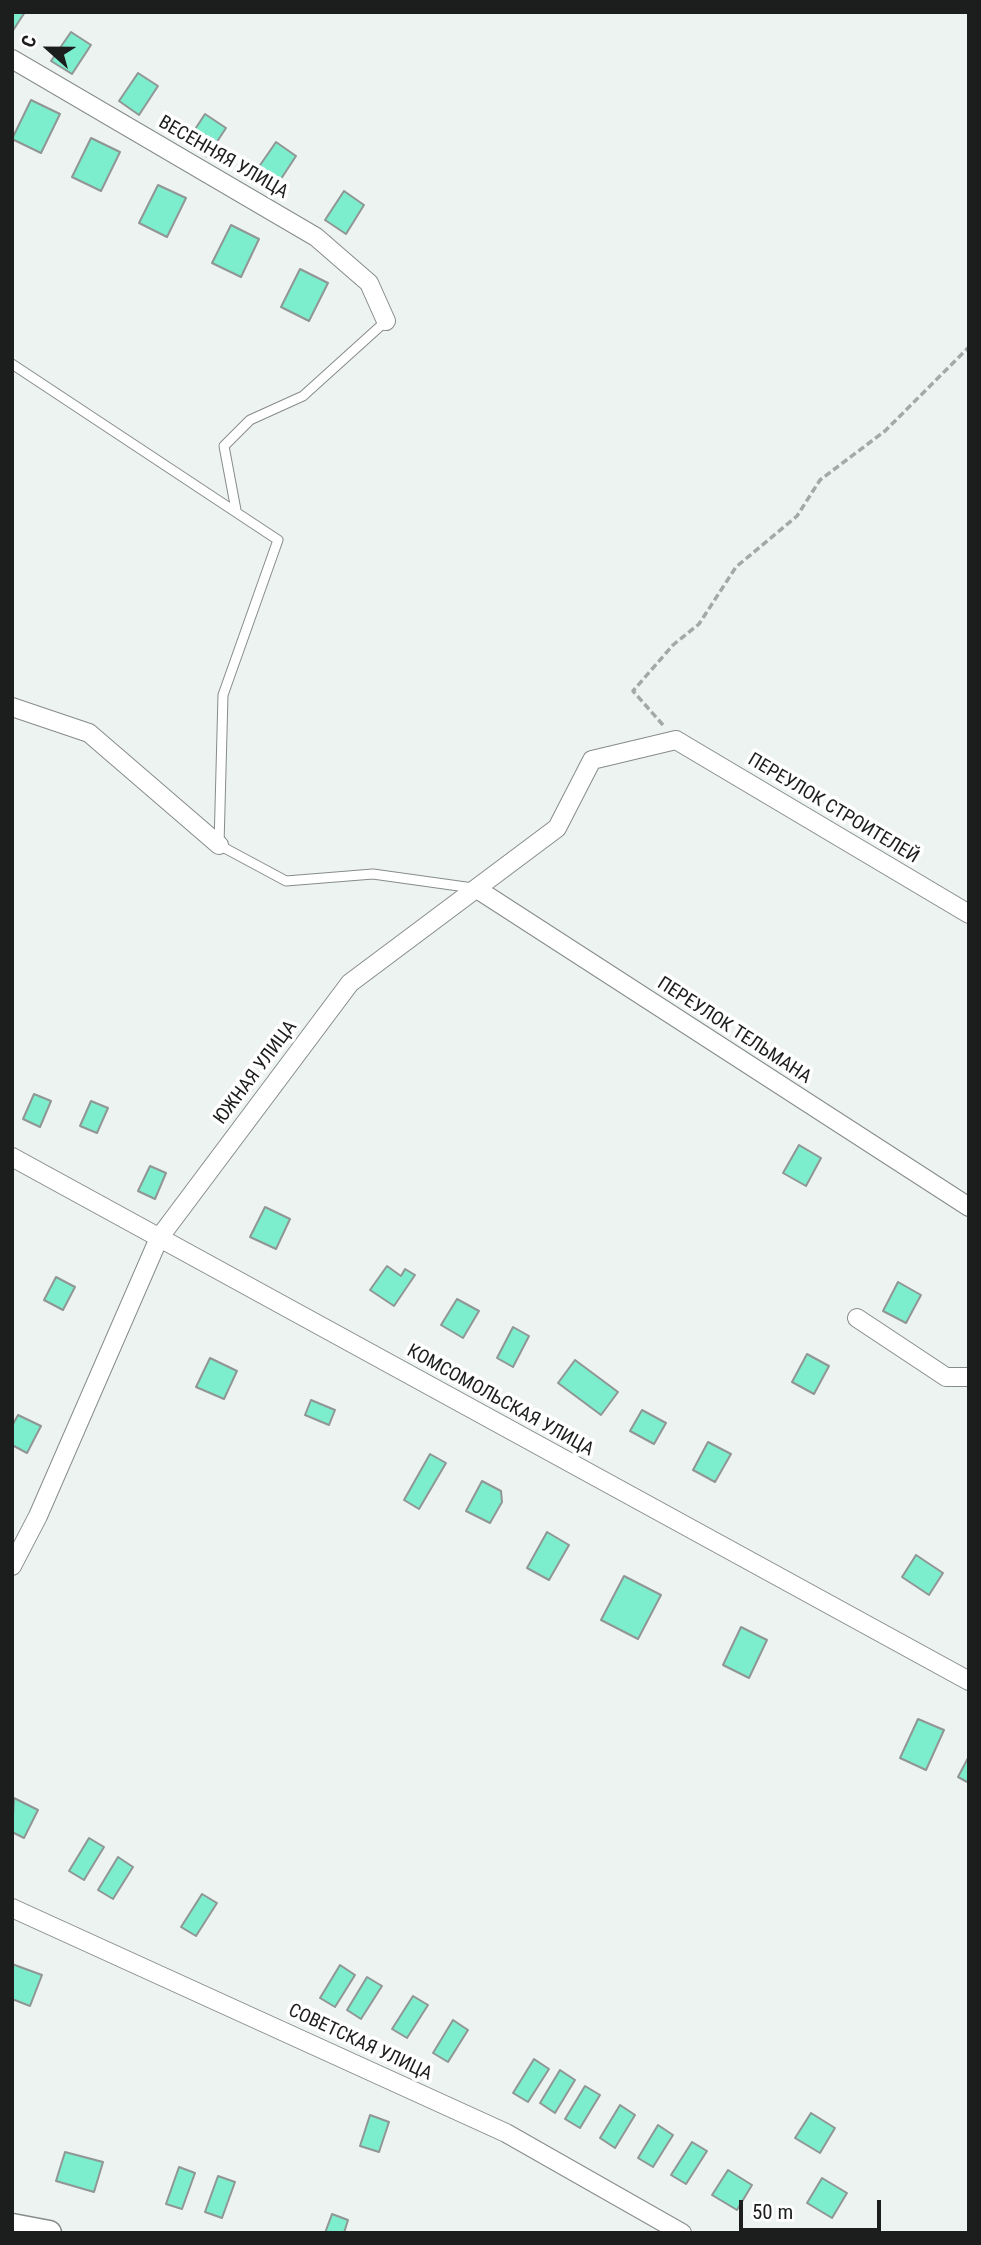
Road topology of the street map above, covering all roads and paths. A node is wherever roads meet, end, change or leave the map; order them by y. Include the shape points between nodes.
1 (12, 59) edge
2 (386, 321) joint
3 (969, 347) edge
4 (12, 364) edge
5 (236, 510) junction
6 (12, 707) edge
7 (676, 740) junction
8 (219, 845) junction
9 (477, 889) junction
10 (969, 914) edge
11 (12, 1157) edge
12 (969, 1207) edge
13 (159, 1238) junction
14 (857, 1318) dead end
15 (969, 1377) edge
16 (12, 1566) edge
17 (969, 1681) edge
18 (12, 1908) edge
19 (12, 2225) edge
20 (49, 2233) edge
21 (682, 2233) edge

1 - 2 street, ВЕСЕННЯЯ УЛИЦА via 316,237 369,283
2 - 5 lane via 303,397 250,420 225,446
3 - 7 path via 885,431 820,480 797,516 736,567 699,624 673,645 633,691
4 - 5 lane
5 - 8 lane via 278,540 223,695
6 - 8 street via 89,733
7 - 9 street, ЮЖНАЯ УЛИЦА via 592,760 557,828
7 - 10 street, ПЕРЕУЛОК СТРОИТЕЛЕЙ
8 - 9 lane via 286,881 373,874
9 - 12 street, ПЕРЕУЛОК ТЕЛЬМАНА
9 - 13 street, ЮЖНАЯ УЛИЦА via 350,983
11 - 13 street, КОМСОМОЛЬСКАЯ УЛИЦА
13 - 16 street, ЮЖНАЯ УЛИЦА
13 - 17 street, КОМСОМОЛЬСКАЯ УЛИЦА
14 - 15 street via 946,1377
18 - 21 street, СОВЕТСКАЯ УЛИЦА via 506,2133
19 - 20 main road

